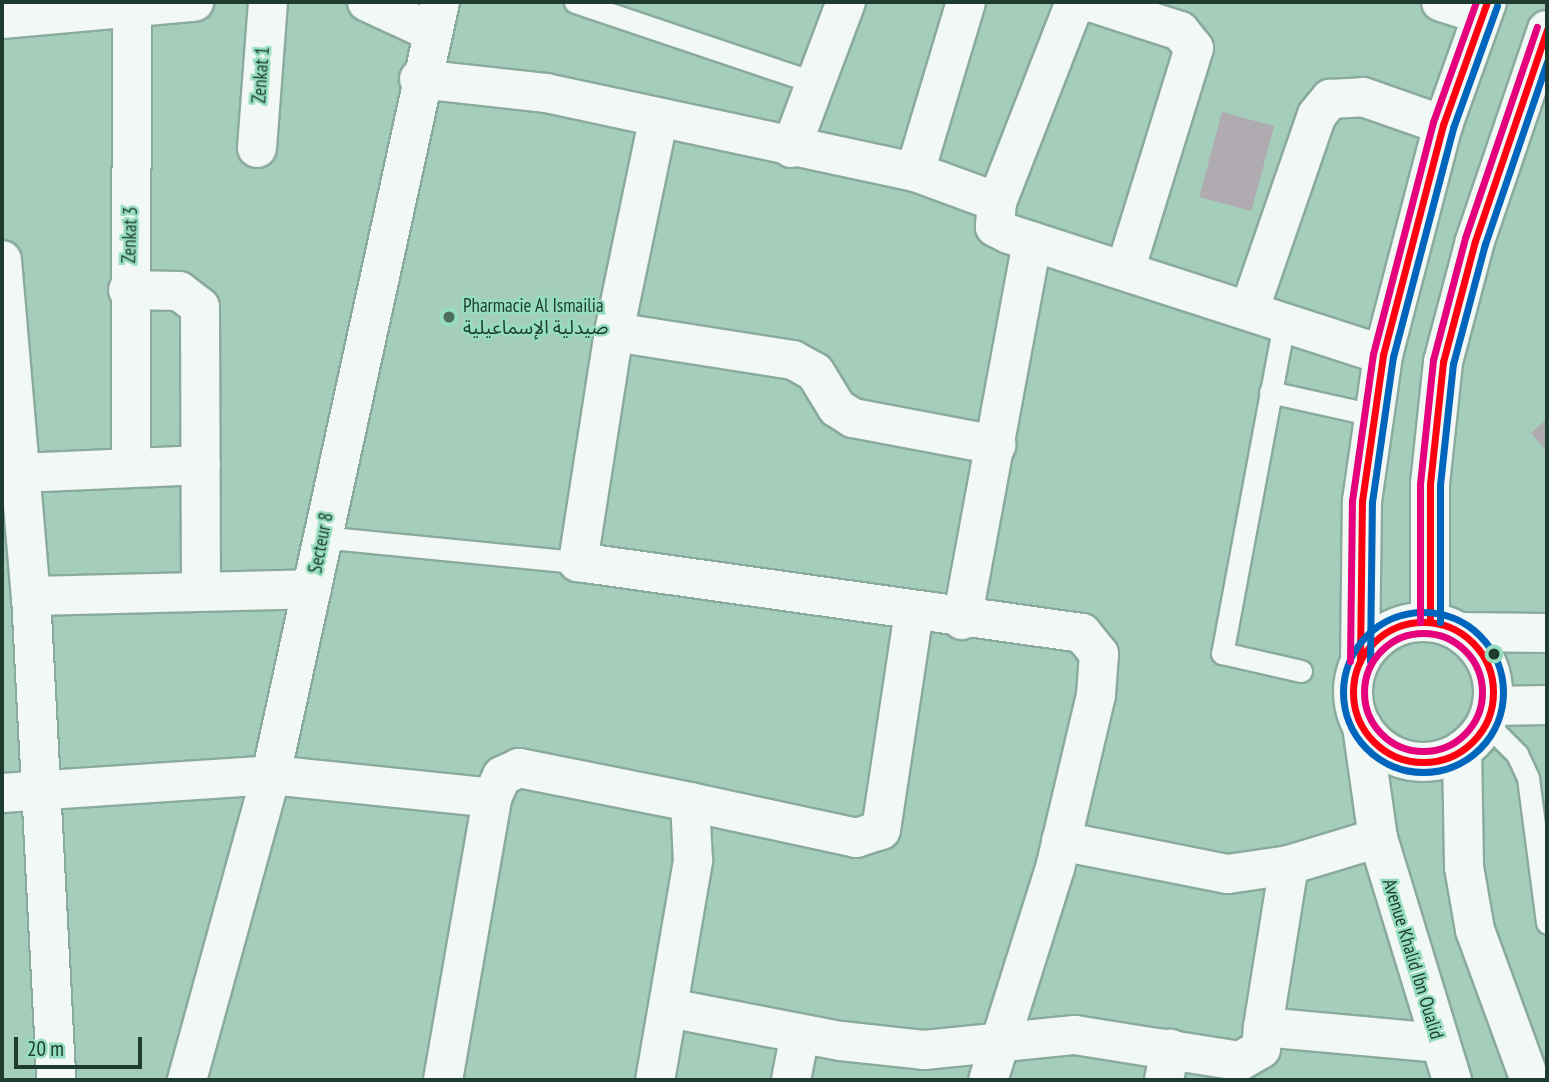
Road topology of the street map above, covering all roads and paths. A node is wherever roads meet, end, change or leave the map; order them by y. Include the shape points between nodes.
1 (194, 2) edge
2 (268, 2) edge
3 (367, 2) edge
4 (575, 2) edge
5 (846, 2) edge
6 (966, 2) edge
7 (1091, 2) edge
8 (1441, 2) edge
9 (132, 4) edge
10 (1484, 8) edge
11 (435, 16) edge
12 (2, 19) edge
13 (1547, 30) edge
14 (419, 79) junction
15 (816, 83) junction
16 (658, 121) junction
17 (1443, 125) junction
18 (257, 148) dead end
19 (791, 148) junction
20 (915, 172) junction
21 (997, 202) junction
22 (1032, 241) junction
23 (2, 260) edge
24 (1126, 268) junction
25 (128, 289) junction
26 (1266, 317) junction
27 (614, 332) junction
28 (1383, 355) junction
29 (1270, 392) junction
30 (1374, 415) junction
31 (996, 445) junction
32 (201, 466) junction
33 (131, 468) junction
34 (21, 473) junction
35 (321, 537) junction
36 (578, 562) junction
37 (201, 587) junction
38 (312, 589) junction
39 (31, 596) junction
40 (914, 613) junction
41 (962, 620) junction
42 (1445, 627) junction
43 (1547, 633) edge
44 (1360, 661) junction
45 (1301, 671) dead end
46 (1547, 705) edge
47 (1362, 726) junction
48 (1480, 726) junction
49 (271, 775) junction
50 (41, 788) junction
51 (2, 793) edge
52 (492, 798) junction
53 (690, 803) junction
54 (1378, 838) junction
55 (1061, 841) junction
56 (1289, 865) junction
57 (1547, 923) edge
58 (669, 1008) junction
59 (1263, 1027) junction
60 (800, 1034) junction
61 (1438, 1043) junction
62 (991, 1062) edge
63 (1167, 1065) edge
64 (56, 1080) edge
65 (187, 1080) edge
66 (443, 1080) edge
67 (655, 1080) edge
68 (790, 1080) edge
69 (1452, 1080) edge
70 (1530, 1080) edge

1 - 9 street
2 - 18 street, Zenkat 1
3 - 11 street
4 - 15 lane
5 - 15 street
6 - 20 street
7 - 21 street via 1072,10
7 - 24 street via 1180,31 1194,48
8 - 10 street
9 - 12 street
9 - 25 street, Zenkat 3
10 - 17 street
11 - 14 street, Secteur 8
13 - 42 street via 1475,241 1443,362 1430,485
14 - 16 street via 526,89
14 - 35 street, Secteur 8
15 - 19 street
16 - 19 street
16 - 27 street
17 - 26 street via 1363,97 1330,99 1317,115
17 - 28 street
19 - 20 street
20 - 21 street
21 - 22 street via 996,228
22 - 24 street
22 - 31 street
23 - 34 street
24 - 26 street
25 - 32 street via 179,291 200,307
25 - 33 street, Zenkat 3
26 - 28 street
26 - 29 lane
27 - 31 street via 793,360 814,372 837,408 853,418
27 - 36 street
28 - 30 street
29 - 30 lane
29 - 45 lane via 1222,653
30 - 44 street via 1362,501
31 - 41 street
32 - 33 street
32 - 37 street
33 - 34 street
34 - 39 street
35 - 36 lane
35 - 38 street, Secteur 8
36 - 40 street
37 - 38 street
37 - 39 street
38 - 49 street, Secteur 8
39 - 50 street
40 - 41 street
40 - 53 street via 881,830 856,838
41 - 55 street via 1082,633 1095,644 1098,683
42 - 43 street
42 - 44 street via 1389,630
42 - 48 street via 1488,663
44 - 47 street via 1354,705
46 - 48 street
47 - 48 street via 1396,756 1441,760
47 - 54 street, Avenue Khalid Ibn Oualid
48 - 57 lane via 1517,754 1528,778
48 - 70 street via 1464,867 1475,930
49 - 50 street
49 - 52 street
49 - 65 street, Secteur 8
50 - 51 street
50 - 64 street
52 - 53 street via 502,776 519,768 665,792
52 - 66 street
53 - 58 street via 693,861
54 - 56 street
54 - 61 street, Avenue Khalid Ibn Oualid
55 - 56 street via 1228,874
55 - 62 street
56 - 59 street
58 - 60 street
58 - 67 street
59 - 61 street
59 - 63 street via 1261,1049 1240,1061
60 - 62 street
60 - 68 street
61 - 69 street, Avenue Khalid Ibn Oualid
62 - 63 street via 1075,1035

